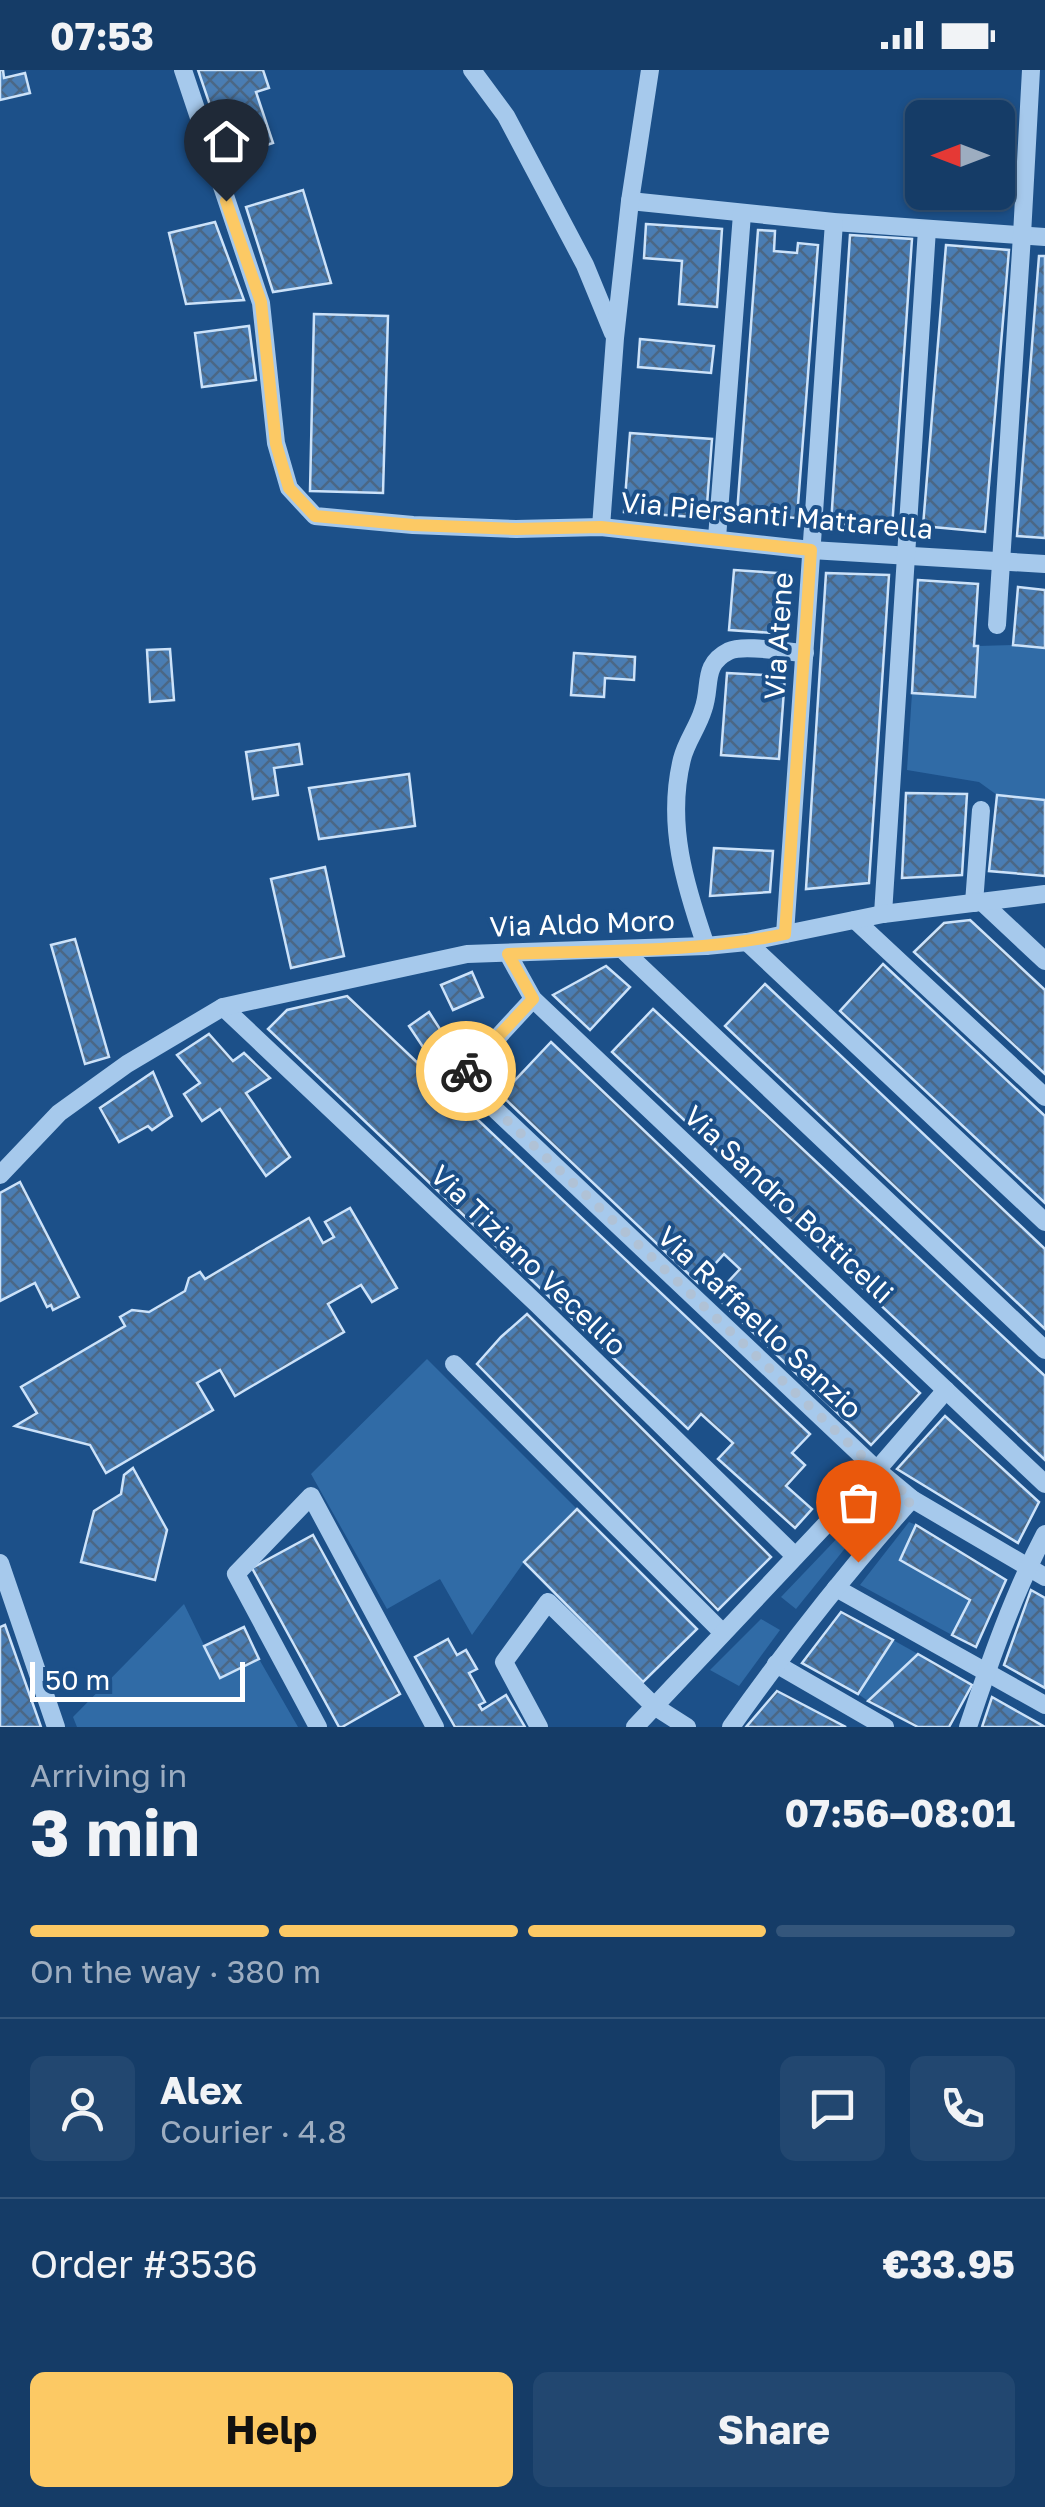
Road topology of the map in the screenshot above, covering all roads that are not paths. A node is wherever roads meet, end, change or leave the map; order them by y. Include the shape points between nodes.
1 (183, 70) edge
2 (472, 70) edge
3 (650, 70) edge
4 (1031, 70) edge
5 (630, 201) junction
6 (742, 214) junction
7 (834, 222) junction
8 (927, 229) junction
9 (1022, 235) junction
10 (1045, 237) edge
11 (615, 338) junction
12 (601, 527) junction
13 (717, 538) junction
14 (811, 550) junction
15 (906, 556) junction
16 (1001, 562) junction
17 (1045, 564) edge
18 (997, 624) dead end
19 (804, 653) junction
20 (982, 810) dead end
21 (1045, 894) edge
22 (978, 902) junction
23 (882, 914) junction
24 (854, 920) junction
25 (785, 934) junction
26 (746, 942) junction
27 (706, 946) junction
28 (624, 950) junction
29 (508, 954) junction
30 (1045, 962) edge
31 (533, 999) junction
32 (222, 1007) junction
33 (1045, 1097) edge
34 (0, 1175) edge
35 (1045, 1222) edge
36 (1045, 1350) edge
37 (454, 1364) dead end
38 (946, 1390) junction
39 (877, 1470) junction
40 (1045, 1484) edge
41 (912, 1499) junction
42 (1045, 1534) edge
43 (795, 1556) junction
44 (0, 1562) edge
45 (1028, 1567) junction
46 (1045, 1577) edge
47 (836, 1588) junction
48 (723, 1633) junction
49 (776, 1664) junction
50 (986, 1672) junction
51 (1045, 1705) edge
52 (654, 1706) junction
53 (56, 1727) edge
54 (318, 1727) edge
55 (434, 1727) edge
56 (539, 1727) edge
57 (635, 1727) edge
58 (686, 1727) edge
59 (730, 1727) edge
60 (886, 1727) edge
61 (968, 1727) edge

1 - 12 street, Via Piersanti Mattarella via 261,302 276,444 289,488 315,516 516,529
2 - 11 street via 506,116 585,265
3 - 5 street
4 - 9 street
5 - 6 street
5 - 11 street
6 - 7 street
6 - 13 street
7 - 8 street
7 - 14 street, Via Atene
8 - 9 street
8 - 15 street
9 - 10 street
9 - 16 street
11 - 12 street
12 - 13 street, Via Piersanti Mattarella
13 - 14 street, Via Piersanti Mattarella
14 - 15 street, Via Piersanti Mattarella
14 - 19 street, Via Atene
15 - 16 street, Via Piersanti Mattarella
15 - 23 street
16 - 17 street, Via Piersanti Mattarella
16 - 18 street
19 - 25 street, Via Atene
19 - 27 street via 733,648 710,666 704,708 675,794 681,863
20 - 22 street
21 - 22 street, Via Aldo Moro
22 - 23 street, Via Aldo Moro
22 - 30 street
23 - 24 street, Via Aldo Moro
24 - 25 street, Via Aldo Moro
24 - 33 street
25 - 26 street, Via Aldo Moro
26 - 27 street, Via Aldo Moro
26 - 35 street
27 - 28 street, Via Aldo Moro
28 - 29 street, Via Aldo Moro
28 - 36 street
29 - 31 street, Via Sandro Botticelli
29 - 32 street, Via Aldo Moro via 466,954
31 - 38 street, Via Sandro Botticelli
31 - 39 street, Via Raffaello Sanzio via 461,1077
32 - 34 street, Via Aldo Moro via 58,1113
32 - 43 street, Via Tiziano Vecellio
37 - 48 street
38 - 39 street
38 - 40 street, Via Sandro Botticelli
39 - 41 street, Via Raffaello Sanzio
39 - 43 street
41 - 45 street, Via Raffaello Sanzio
41 - 47 street
42 - 45 street
43 - 48 street
44 - 53 street
45 - 46 street, Via Raffaello Sanzio
45 - 50 street
47 - 49 street
47 - 50 street
48 - 52 street
49 - 59 street
49 - 60 street
50 - 51 street
50 - 61 street
52 - 56 street via 548,1602 504,1662
52 - 57 street
52 - 58 street
54 - 55 street via 236,1574 310,1496

